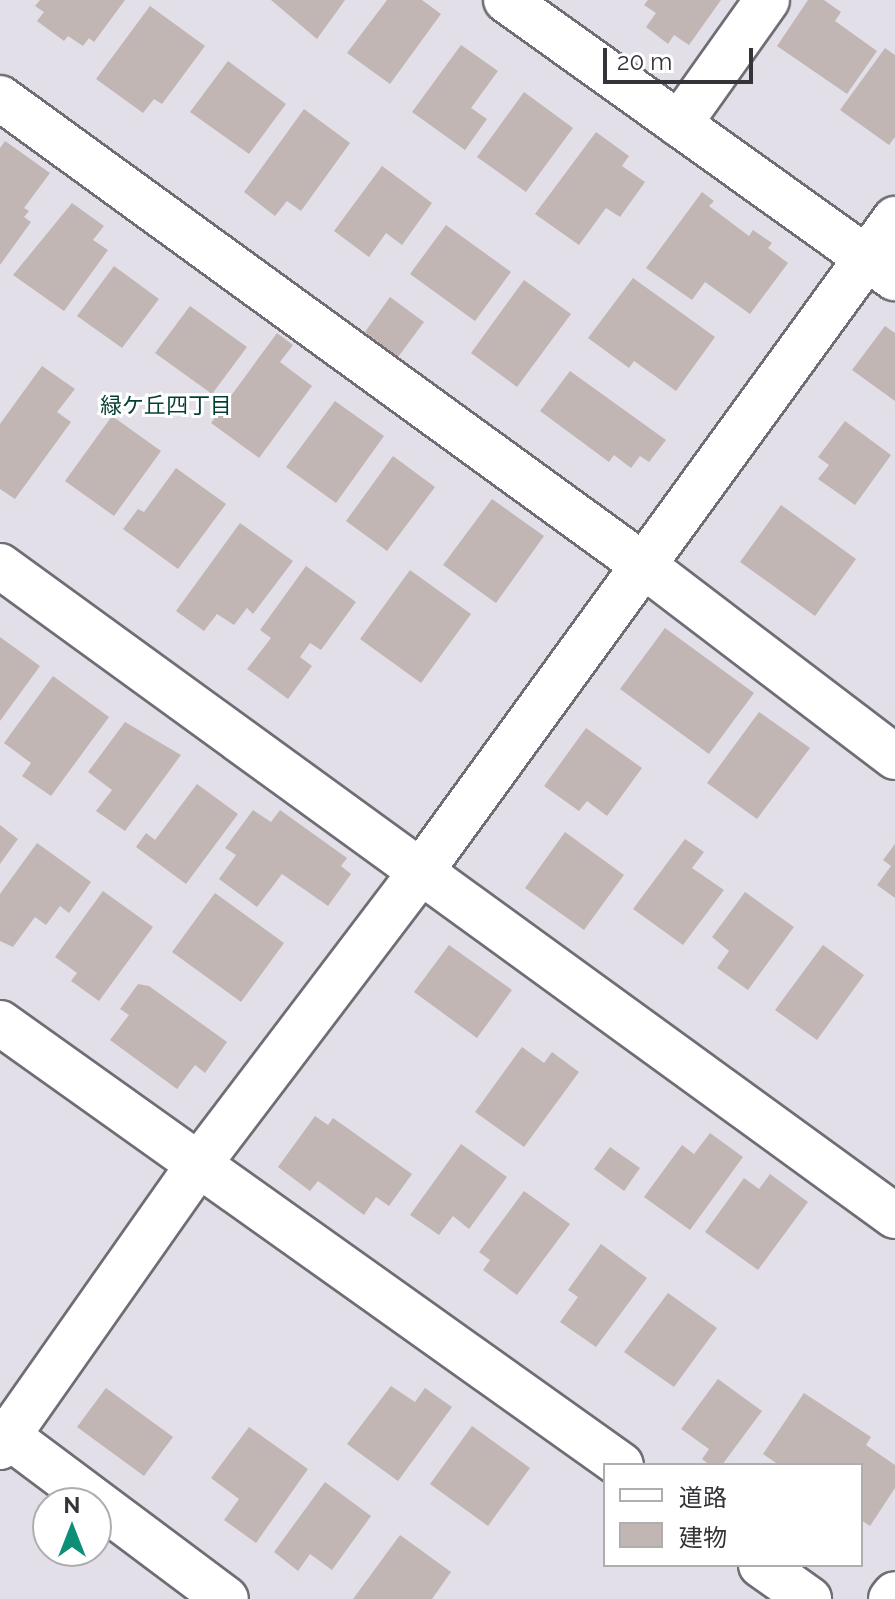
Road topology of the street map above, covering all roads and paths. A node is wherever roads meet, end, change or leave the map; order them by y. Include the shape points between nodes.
1 (506, 0) edge
2 (767, 0) edge
3 (0, 98) edge
4 (679, 124) junction
5 (895, 219) edge
6 (880, 268) edge
7 (643, 565) junction
8 (0, 566) edge
9 (895, 757) edge
10 (419, 874) junction
11 (0, 1023) edge
12 (199, 1164) junction
13 (895, 1216) edge
14 (3, 1438) edge
15 (618, 1463) edge
16 (764, 1567) edge
17 (226, 1599) edge
18 (809, 1599) edge

1 - 4 street
2 - 4 street
3 - 7 street
4 - 6 street
5 - 6 street
6 - 7 street
7 - 9 street
7 - 10 street
8 - 10 street
10 - 12 street
10 - 13 street
11 - 12 street
12 - 14 street
12 - 15 street
14 - 17 street
16 - 18 street

